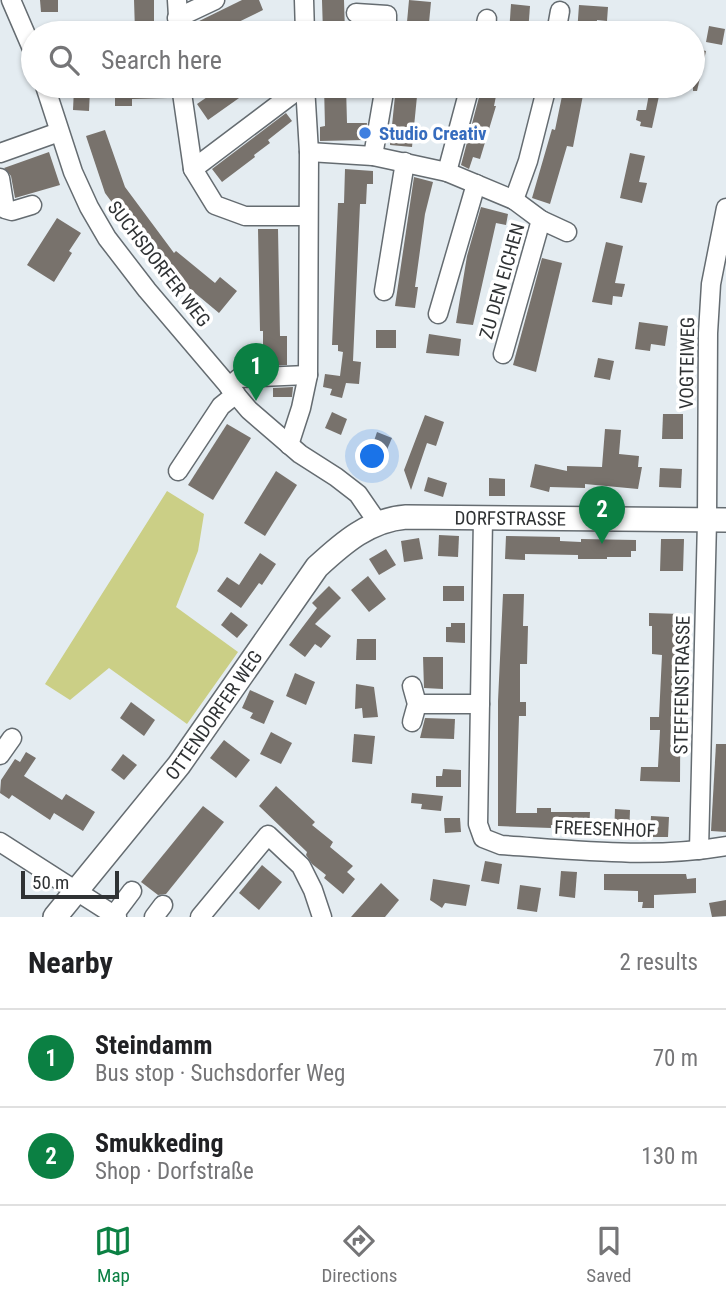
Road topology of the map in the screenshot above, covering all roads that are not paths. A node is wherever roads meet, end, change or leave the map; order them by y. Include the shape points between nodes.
1 (11, 0) edge
2 (177, 0) edge
3 (215, 0) edge
4 (304, 0) edge
5 (560, 11) dead end
6 (356, 13) dead end
7 (178, 21) edge
8 (185, 21) edge
9 (305, 21) edge
10 (387, 21) edge
11 (558, 21) edge
12 (21, 23) edge
13 (49, 98) edge
14 (182, 98) edge
15 (288, 98) edge
16 (305, 98) edge
17 (383, 98) edge
18 (467, 98) edge
19 (544, 98) edge
20 (59, 132) junction
21 (309, 152) junction
22 (0, 153) edge
23 (373, 156) junction
24 (405, 162) junction
25 (193, 169) junction
26 (446, 172) junction
27 (0, 178) edge
28 (476, 184) junction
29 (514, 200) junction
30 (32, 205) dead end
31 (726, 208) edge
32 (308, 216) junction
33 (541, 219) junction
34 (567, 232) dead end
35 (384, 291) dead end
36 (438, 314) dead end
37 (503, 354) dead end
38 (308, 375) junction
39 (233, 391) junction
40 (289, 445) junction
41 (178, 471) dead end
42 (483, 518) junction
43 (716, 520) edge
44 (378, 523) junction
45 (412, 686) dead end
46 (480, 704) junction
47 (12, 738) dead end
48 (0, 755) edge
49 (0, 842) edge
50 (726, 846) edge
51 (699, 850) junction
52 (77, 891) junction
53 (132, 891) dead end
54 (115, 916) edge
55 (55, 917) edge
56 (200, 917) edge
57 (321, 917) edge

1 - 12 street
2 - 7 street
3 - 8 street
4 - 9 street
5 - 11 street
6 - 10 street via 387,15
13 - 20 street, SUCHSDORFER WEG
14 - 25 street
15 - 25 street
16 - 21 street
17 - 23 street
18 - 26 street
19 - 29 street, ZU DEN EICHEN
20 - 22 street
20 - 39 street, SUCHSDORFER WEG via 89,207 107,238
21 - 23 street, ZU DEN EICHEN
21 - 32 street
23 - 24 street, ZU DEN EICHEN
24 - 26 street, ZU DEN EICHEN
24 - 35 street
25 - 32 street via 215,205 245,216
26 - 28 street, ZU DEN EICHEN
27 - 30 street via 5,209
28 - 29 street, ZU DEN EICHEN
28 - 36 street
29 - 33 street, ZU DEN EICHEN
31 - 43 street, VOGTEIWEG via 711,284 708,333
32 - 38 street
33 - 34 street, ZU DEN EICHEN
33 - 37 street, ZU DEN EICHEN
38 - 39 street via 239,378
38 - 40 street
39 - 40 street, SUCHSDORFER WEG
39 - 41 street
40 - 44 street, SUCHSDORFER WEG via 358,495
42 - 43 main road, DORFSTRASSE
42 - 44 main road, DORFSTRASSE via 406,517
42 - 46 street
43 - 51 street, STEFFENSTRASSE
44 - 52 main road, OTTENDORFER WEG via 343,542 317,567 179,765
45 - 46 street via 414,713
46 - 51 street, FREESENHOF via 478,824 483,838 500,845 616,853
47 - 48 street
49 - 52 street
50 - 51 street, FREESENHOF
52 - 54 street
52 - 55 main road, OTTENDORFER WEG
53 - 54 street
56 - 57 street via 268,835 301,866

